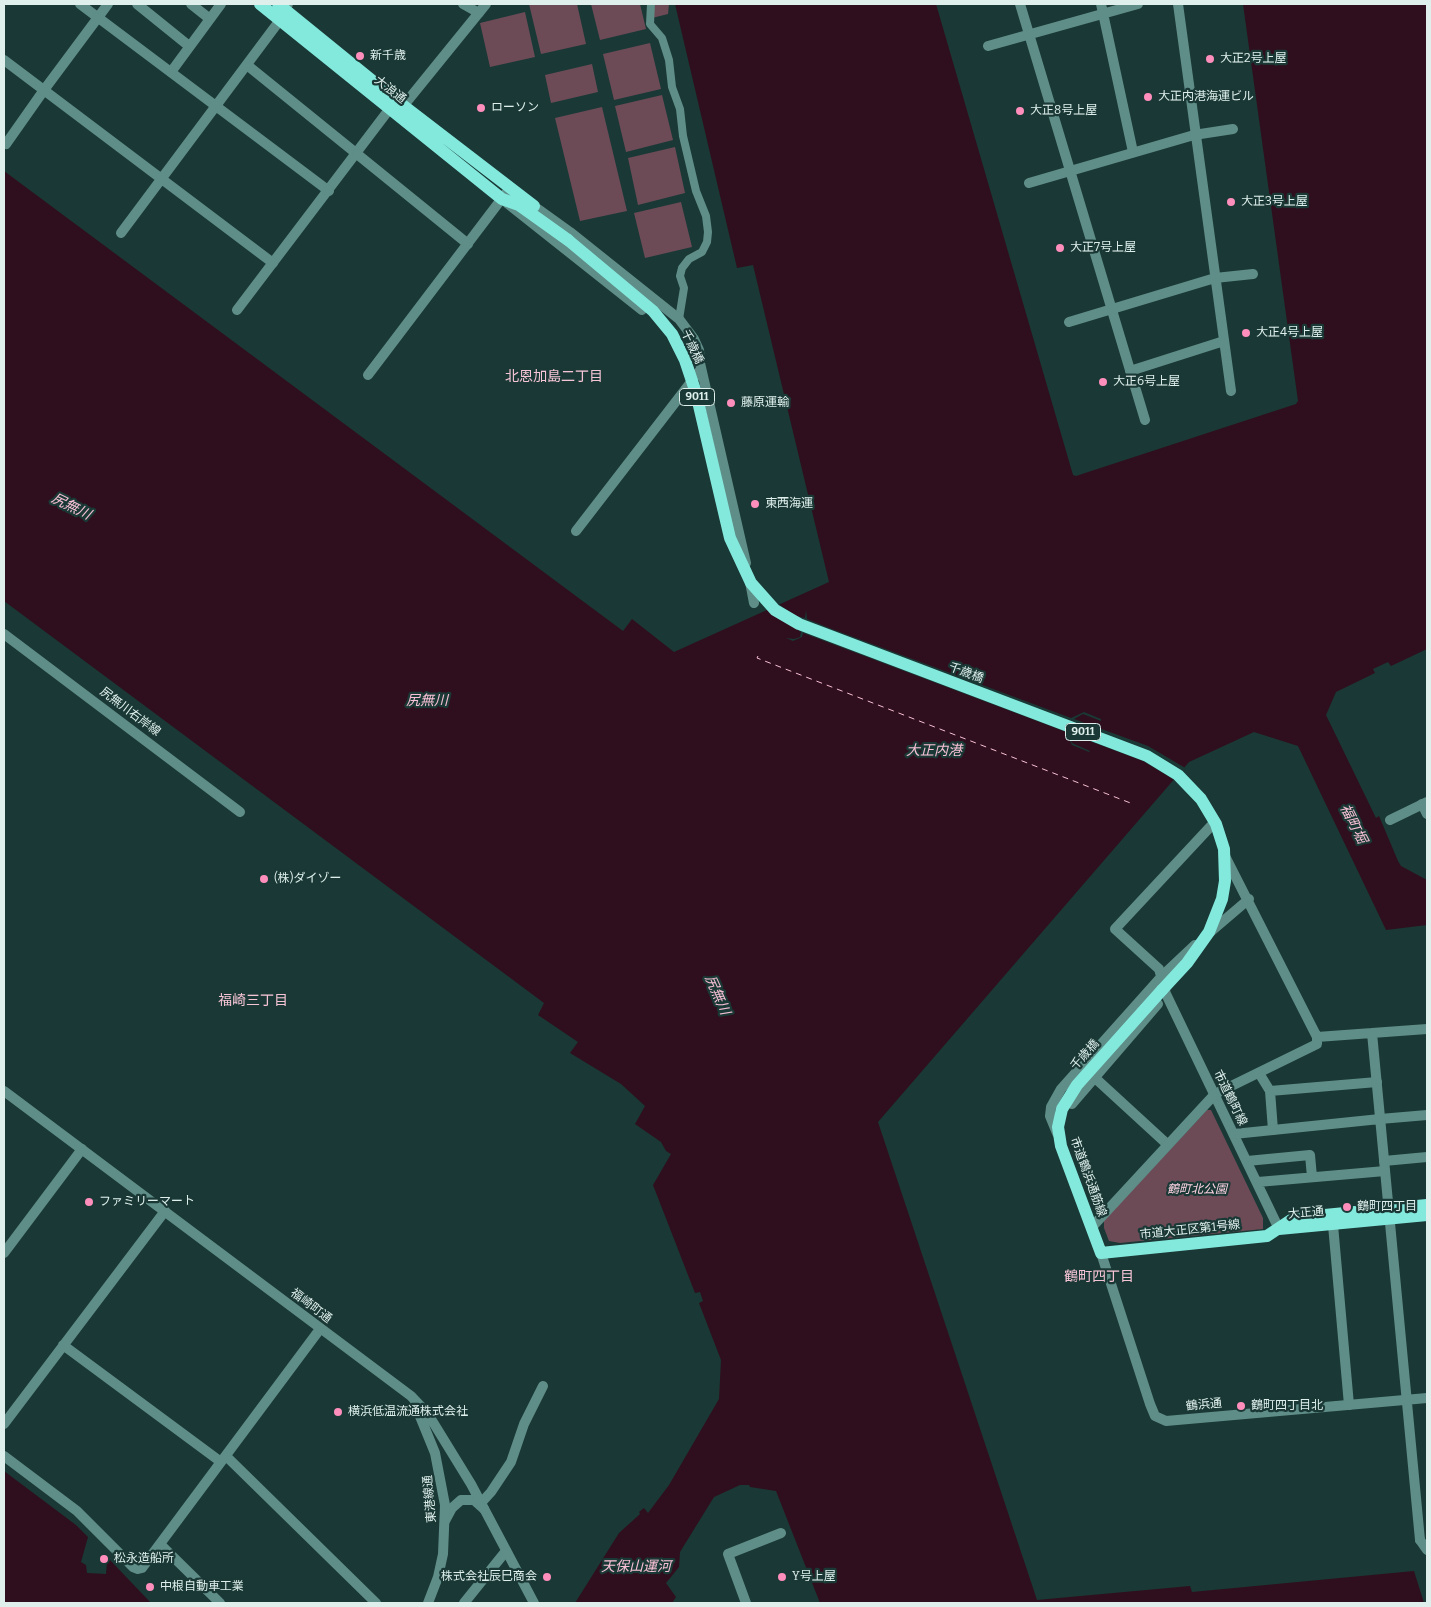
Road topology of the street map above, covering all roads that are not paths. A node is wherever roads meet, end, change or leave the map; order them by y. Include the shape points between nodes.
1 (80, 4) edge
2 (108, 4) edge
3 (137, 4) edge
4 (191, 4) edge
5 (221, 4) edge
6 (260, 4) edge
7 (463, 4) edge
8 (486, 4) edge
9 (651, 4) edge
10 (1020, 4) edge
11 (1138, 4) edge
12 (1178, 4) edge
13 (283, 9) edge
14 (1102, 9) edge
15 (479, 13) junction
16 (98, 18) junction
17 (210, 19) junction
18 (1028, 35) junction
19 (189, 46) junction
20 (988, 46) dead end
21 (4, 60) edge
22 (248, 65) junction
23 (171, 72) junction
24 (44, 90) junction
25 (216, 106) junction
26 (397, 107) junction
27 (1233, 129) dead end
28 (1194, 135) junction
29 (4, 143) edge
30 (1133, 152) junction
31 (357, 154) junction
32 (1070, 170) junction
33 (160, 179) junction
34 (1029, 183) dead end
35 (510, 188) junction
36 (329, 191) junction
37 (502, 199) junction
38 (538, 209) junction
39 (551, 227) junction
40 (121, 233) dead end
41 (468, 244) junction
42 (273, 263) junction
43 (1253, 274) dead end
44 (1215, 278) junction
45 (238, 310) dead end
46 (1112, 310) junction
47 (679, 319) junction
48 (1068, 322) dead end
49 (663, 326) junction
50 (1224, 341) junction
51 (701, 366) junction
52 (1130, 371) junction
53 (368, 375) dead end
54 (1231, 391) dead end
55 (1145, 420) dead end
56 (576, 531) dead end
57 (754, 603) dead end
58 (4, 634) edge
59 (1425, 803) edge
60 (240, 812) dead end
61 (1427, 814) edge
62 (1390, 820) dead end
63 (1249, 899) junction
64 (1161, 977) junction
65 (1166, 994) junction
66 (1427, 1029) edge
67 (1372, 1033) junction
68 (1317, 1036) junction
69 (1259, 1073) junction
70 (1094, 1076) junction
71 (1377, 1082) junction
72 (4, 1091) edge
73 (1270, 1091) junction
74 (1215, 1094) junction
75 (1067, 1106) junction
76 (1427, 1115) edge
77 (1380, 1119) junction
78 (1273, 1130) junction
79 (1234, 1134) junction
80 (1059, 1137) junction
81 (1168, 1144) junction
82 (82, 1149) junction
83 (1427, 1157) edge
84 (1248, 1161) junction
85 (1384, 1166) junction
86 (1312, 1177) junction
87 (1258, 1182) junction
88 (1427, 1205) edge
89 (164, 1211) junction
90 (1389, 1214) junction
91 (1427, 1215) edge
92 (1332, 1225) junction
93 (1092, 1226) junction
94 (1279, 1229) junction
95 (4, 1253) edge
96 (1101, 1253) junction
97 (320, 1328) junction
98 (64, 1344) junction
99 (543, 1386) dead end
100 (411, 1396) junction
101 (1427, 1398) edge
102 (1407, 1400) junction
103 (1349, 1405) junction
104 (4, 1424) edge
105 (4, 1456) edge
106 (224, 1459) junction
107 (484, 1507) junction
108 (445, 1521) junction
109 (781, 1533) dead end
110 (160, 1544) junction
111 (506, 1550) junction
112 (1427, 1550) edge
113 (220, 1603) edge
114 (376, 1603) edge
115 (429, 1603) edge
116 (464, 1603) edge
117 (534, 1603) edge
118 (746, 1603) edge

1 - 16 street
2 - 16 street
3 - 19 street
4 - 17 street
5 - 17 street
6 - 13 main road, 大浪通
7 - 15 street
8 - 15 street
9 - 47 street via 650,24 662,38 670,60 672,87 708,232 702,252 689,259 682,268 680,276 684,288
10 - 18 street
11 - 14 street
12 - 28 street
13 - 22 street
13 - 26 main road, 大浪通
14 - 18 street
14 - 30 street
15 - 26 street
16 - 23 street
16 - 24 street
17 - 19 street
18 - 20 street
18 - 32 street
19 - 23 street
21 - 24 street
22 - 25 street
22 - 31 street
23 - 25 street
24 - 29 street
24 - 33 street
25 - 33 street
25 - 36 street
26 - 31 street
26 - 35 main road, 大浪通
26 - 37 main road, 大浪通
27 - 28 street
28 - 30 street
28 - 44 street
30 - 32 street
31 - 36 street
31 - 41 street
32 - 34 street
32 - 46 street
33 - 40 street
33 - 42 street
35 - 37 street
35 - 38 main road, 大浪通
36 - 42 street
37 - 39 main road, 大浪通 via 519,205
37 - 41 street
37 - 49 street
38 - 39 main road, 大浪通
38 - 47 street
39 - 75 main road, 千歳橋 / 9011, bridge via 653,311 672,334 696,393 730,538 752,584 776,610 799,624 1147,756 1186,782 1209,809 1224,849 1225,881 1209,932 1187,963 1077,1084
41 - 53 street
42 - 45 street
43 - 44 street
44 - 46 street
44 - 50 street
46 - 48 street
46 - 52 street
47 - 49 street
47 - 51 street via 699,350
49 - 51 street
50 - 52 street
50 - 54 street
51 - 56 street
51 - 57 street
52 - 55 street
58 - 60 street, 尻無川右岸線
59 - 61 street
59 - 62 street
63 - 64 street
63 - 64 street, 市道鶴町線 via 1211,826 1115,929 1159,968
63 - 68 street
64 - 65 street, 市道鶴町線
64 - 80 street via 1061,1089 1050,1116
65 - 70 street
65 - 74 street, 市道鶴町線
66 - 67 street
67 - 68 street
67 - 71 street
68 - 69 street via 1317,1044
69 - 73 street
69 - 74 street
70 - 75 street
70 - 81 street
71 - 73 street
71 - 77 street
72 - 82 street, 福崎町通
73 - 78 street
74 - 79 street, 市道鶴町線
74 - 81 street
75 - 80 main road, 市道鶴浜通筋線
76 - 77 street
77 - 78 street
77 - 85 street
78 - 79 street
79 - 84 street, 市道鶴町線
80 - 93 main road, 市道鶴浜通筋線
81 - 93 street
82 - 89 street, 福崎町通
82 - 95 street
83 - 85 street
84 - 86 street via 1310,1155
84 - 87 street, 市道鶴町線
85 - 86 street
85 - 90 street
86 - 87 street
87 - 94 street, 市道鶴町線
88 - 90 main road, 大正通
89 - 97 street, 福崎町通
89 - 98 street
90 - 91 main road, 大正通
90 - 92 main road, 大正通
90 - 94 main road, 大正通 via 1294,1218
90 - 102 street
92 - 94 main road, 大正通
92 - 103 street
93 - 96 main road, 市道鶴浜通筋線
94 - 96 main road, 市道大正区第1号線 via 1267,1236
96 - 103 street, 鶴浜通 via 1155,1416 1166,1421
97 - 100 street, 福崎町通
97 - 106 street
98 - 104 street
98 - 106 street
99 - 107 street via 524,1424 511,1462
100 - 107 street, 福崎町通 via 428,1414
100 - 108 street, 東港線通 via 438,1460
101 - 102 street, 鶴浜通
102 - 103 street, 鶴浜通
102 - 112 street via 1420,1540
105 - 110 street via 77,1511 138,1569
106 - 110 street
106 - 114 street
107 - 108 street via 474,1500 461,1500
107 - 111 street, 福崎町通
108 - 115 street, 東港線通 via 441,1561
109 - 118 street via 728,1554
110 - 113 street
111 - 116 street
111 - 117 street, 福崎町通

